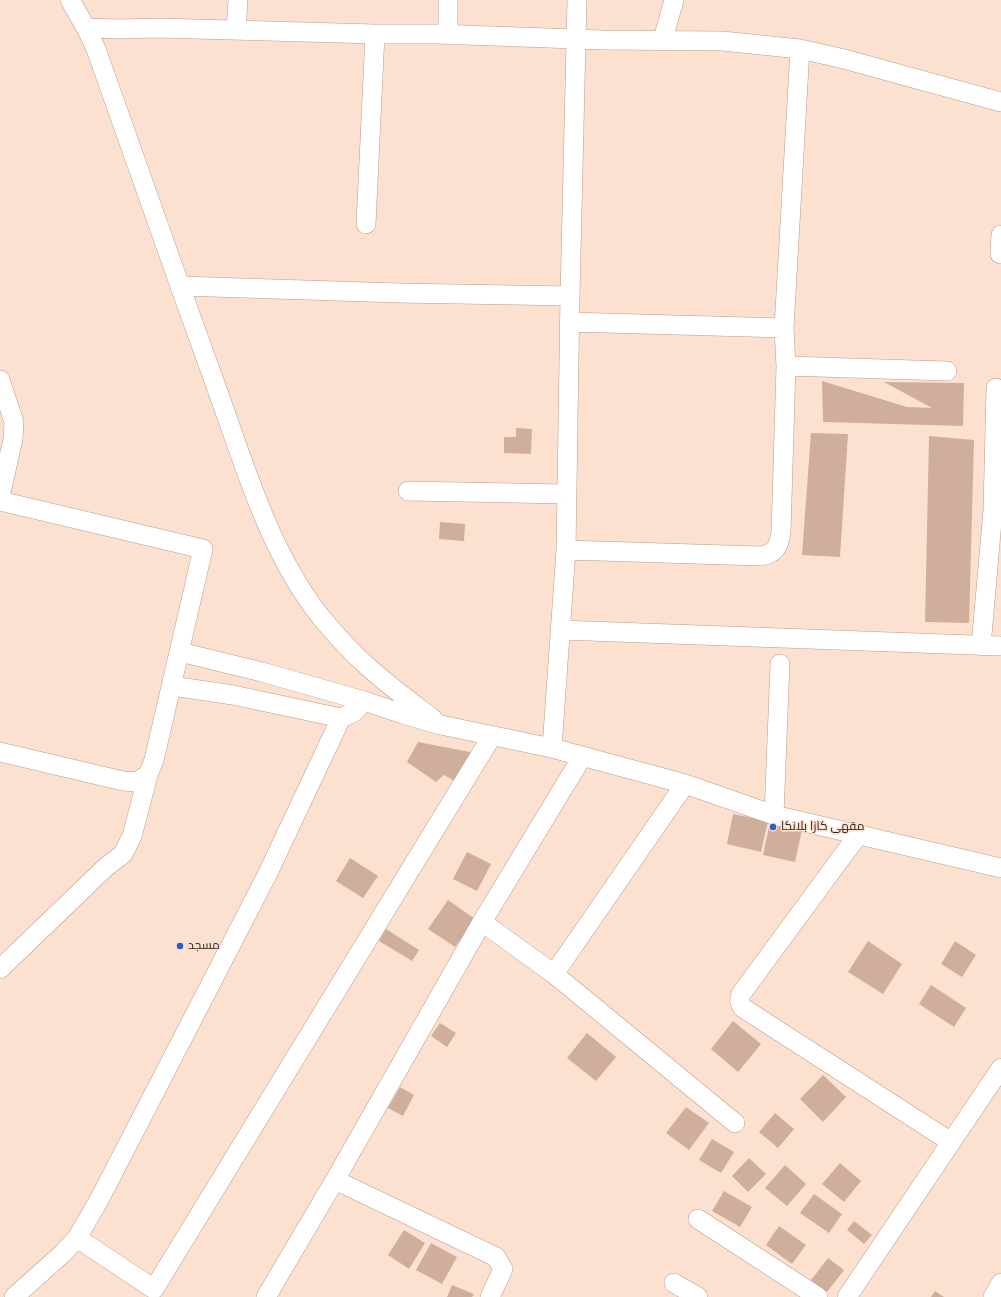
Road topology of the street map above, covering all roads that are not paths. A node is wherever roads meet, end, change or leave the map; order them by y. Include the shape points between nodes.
1 (70, 0) edge
2 (238, 0) edge
3 (448, 0) edge
4 (577, 0) edge
5 (674, 0) edge
6 (86, 28) junction
7 (236, 30) junction
8 (375, 34) junction
9 (448, 35) junction
10 (577, 39) junction
11 (662, 39) junction
12 (800, 49) junction
13 (1001, 102) edge
14 (366, 224) dead end
15 (1001, 235) edge
16 (1000, 254) edge
17 (180, 286) junction
18 (570, 296) junction
19 (569, 322) junction
20 (784, 328) junction
21 (786, 366) junction
22 (947, 370) dead end
23 (0, 380) edge
24 (996, 388) dead end
25 (408, 491) dead end
26 (566, 494) junction
27 (0, 497) edge
28 (0, 501) edge
29 (997, 510) edge
30 (566, 550) junction
31 (561, 630) junction
32 (981, 646) junction
33 (1001, 646) edge
34 (180, 652) junction
35 (780, 664) dead end
36 (172, 686) junction
37 (364, 701) junction
38 (341, 718) junction
39 (440, 725) junction
40 (492, 736) junction
41 (552, 748) junction
42 (0, 752) edge
43 (582, 757) junction
44 (148, 775) junction
45 (685, 784) junction
46 (774, 815) junction
47 (858, 835) junction
48 (1001, 868) edge
49 (482, 922) junction
50 (0, 969) edge
51 (554, 974) junction
52 (1001, 1068) edge
53 (735, 1123) dead end
54 (951, 1142) junction
55 (335, 1180) junction
56 (698, 1219) dead end
57 (78, 1238) junction
58 (674, 1283) dead end
59 (1001, 1283) edge
60 (160, 1293) edge
61 (14, 1297) edge
62 (266, 1297) edge
63 (490, 1297) edge
64 (698, 1297) edge
65 (818, 1297) edge
66 (847, 1297) edge
67 (993, 1297) edge

1 - 6 street
2 - 7 street
3 - 9 street
4 - 10 street
5 - 11 street
6 - 7 street
6 - 17 street via 96,49
7 - 8 street
8 - 9 street
8 - 14 street
9 - 10 street
10 - 11 street
10 - 18 street
11 - 12 street via 722,41
12 - 13 street
12 - 20 street
15 - 16 street
17 - 18 street
17 - 39 street via 253,488 290,572 320,615 347,647
18 - 19 street
19 - 20 street
19 - 26 street
20 - 21 street
21 - 22 street
21 - 30 street via 781,532 779,542 770,555
23 - 27 street via 14,422 13,439
24 - 29 street
25 - 26 street
26 - 30 street
28 - 34 street via 203,549
29 - 32 street
30 - 31 street
31 - 32 street
31 - 41 street
32 - 33 street
34 - 36 street
34 - 37 street
35 - 46 street
36 - 38 street via 239,696
36 - 44 street
37 - 38 street via 354,712
37 - 39 street
38 - 57 street via 267,875
39 - 40 street
40 - 41 street
40 - 60 street
41 - 43 street
42 - 44 street via 123,781 136,782
43 - 45 street
43 - 49 street
44 - 50 street via 132,836 123,854 106,867
45 - 46 street
45 - 51 street
46 - 47 street
47 - 48 street
47 - 54 street via 742,994 740,1004
49 - 51 street
49 - 55 street
51 - 53 street
52 - 54 street
54 - 66 street
55 - 62 street
55 - 63 street via 496,1257 503,1269
56 - 65 street
57 - 60 street
57 - 61 street
58 - 64 street
59 - 67 street

